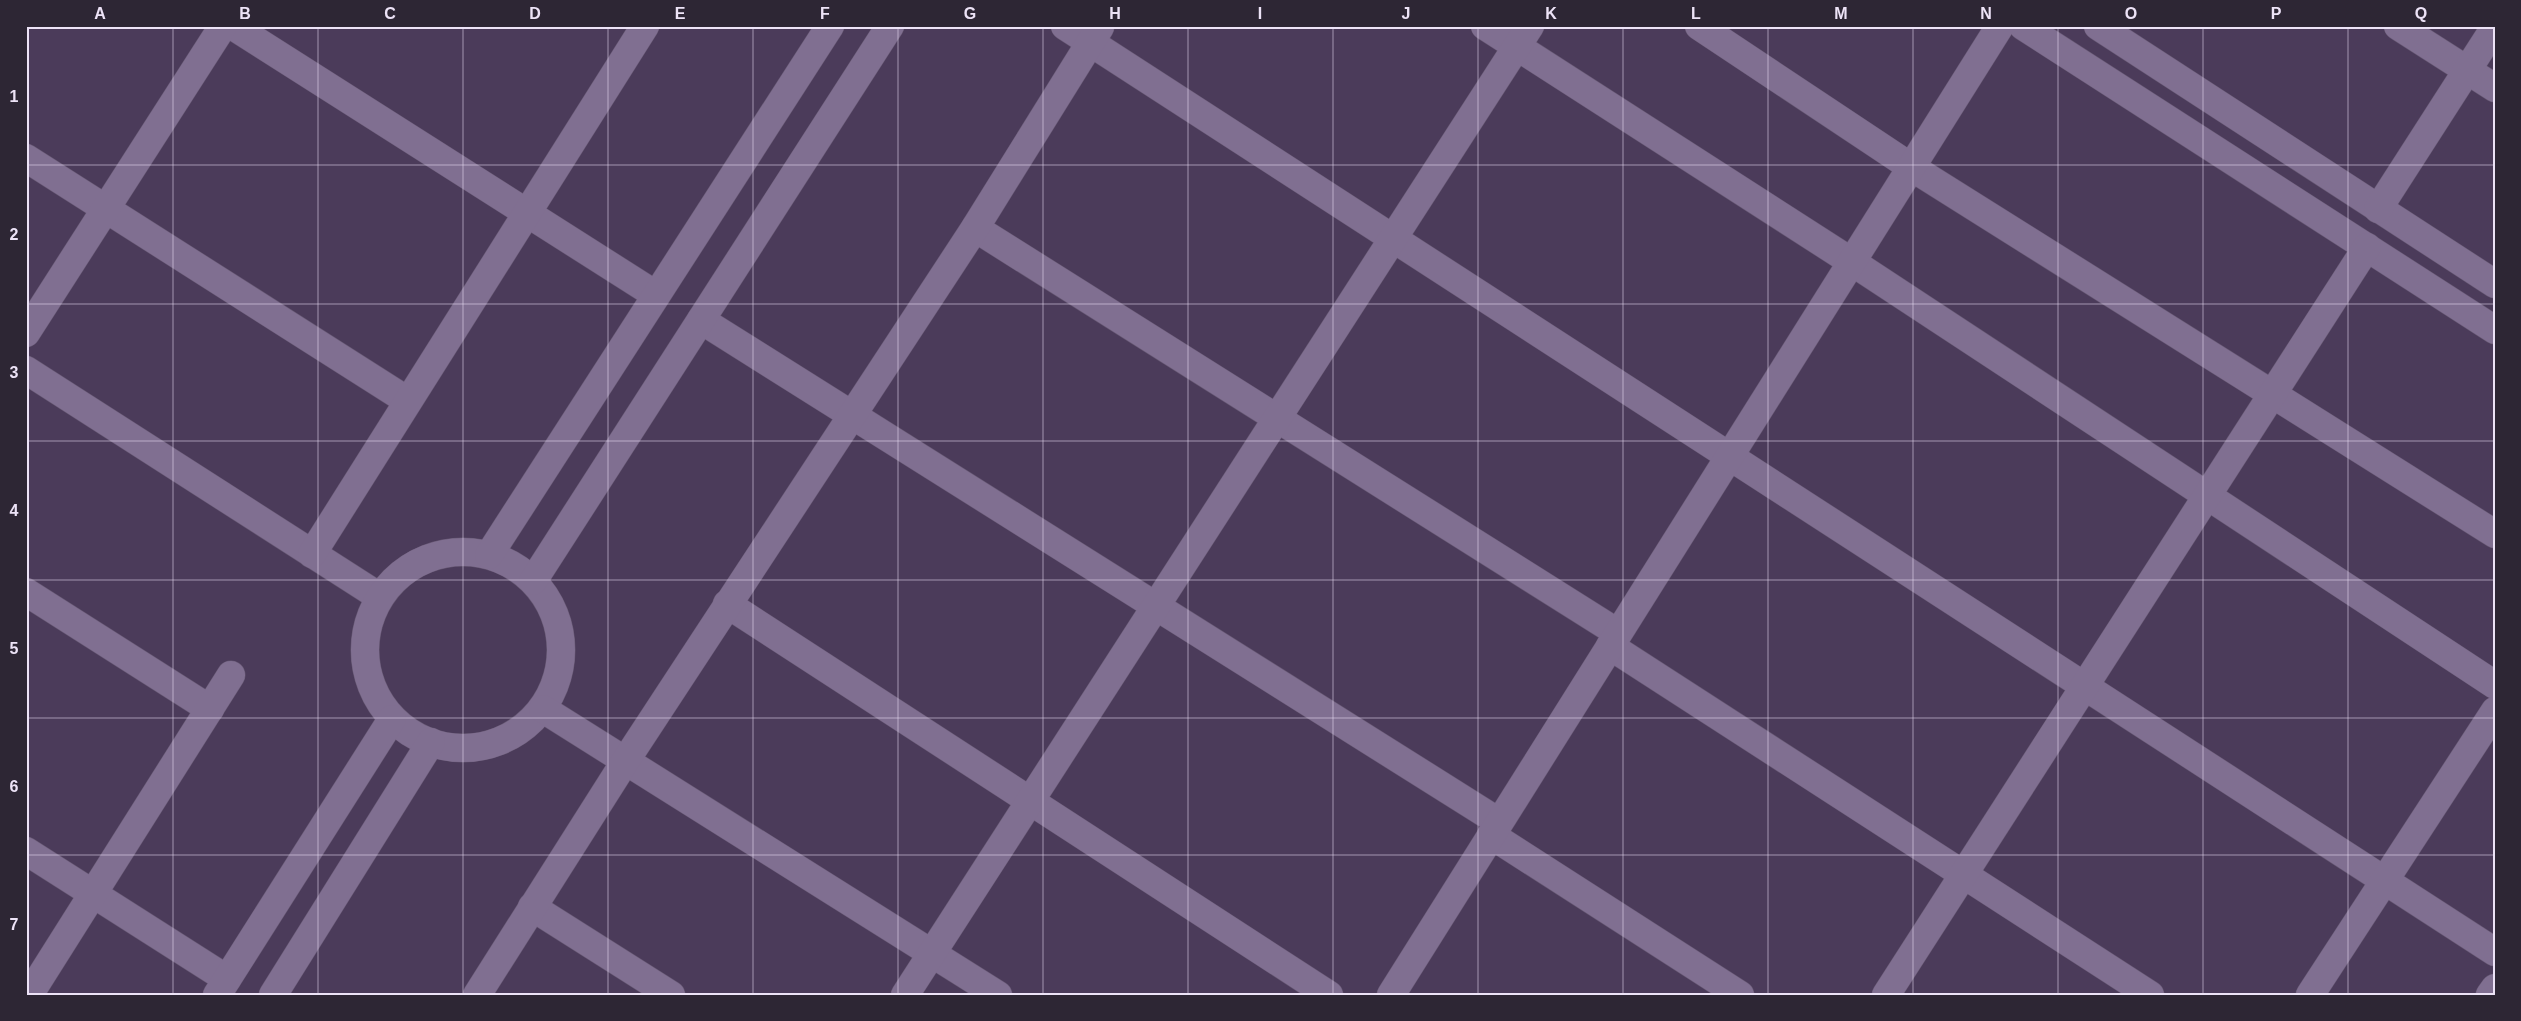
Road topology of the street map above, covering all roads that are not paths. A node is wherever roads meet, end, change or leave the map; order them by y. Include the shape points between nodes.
1 (223, 26) edge
2 (233, 26) edge
3 (645, 26) edge
4 (830, 26) edge
5 (890, 26) edge
6 (1065, 26) edge
7 (1485, 26) edge
8 (1699, 26) edge
9 (2000, 26) edge
10 (2022, 26) edge
11 (2098, 26) edge
12 (2398, 26) edge
13 (2495, 27) edge
14 (1095, 34) edge
15 (1523, 36) edge
16 (2467, 70) junction
17 (2495, 88) edge
18 (26, 158) edge
19 (1911, 167) junction
20 (106, 209) junction
21 (2378, 209) junction
22 (527, 212) junction
23 (975, 228) junction
24 (1393, 238) junction
25 (2367, 247) junction
26 (1852, 262) junction
27 (2495, 284) edge
28 (656, 295) junction
29 (701, 320) junction
30 (2495, 330) edge
31 (26, 333) edge
32 (26, 370) edge
33 (2272, 394) junction
34 (408, 401) junction
35 (852, 415) junction
36 (1277, 418) junction
37 (1730, 457) junction
38 (2207, 496) junction
39 (2495, 534) edge
40 (312, 554) junction
41 (489, 555) junction
42 (533, 581) junction
43 (26, 592) edge
44 (380, 596) junction
45 (727, 604) junction
46 (1155, 606) junction
47 (1614, 640) junction
48 (231, 675) dead end
49 (2495, 685) edge
50 (2084, 686) junction
51 (210, 709) junction
52 (542, 709) junction
53 (2495, 711) edge
54 (392, 719) junction
55 (431, 742) junction
56 (626, 760) junction
57 (1030, 801) junction
58 (1495, 828) junction
59 (26, 851) edge
60 (1963, 875) junction
61 (2384, 881) junction
62 (94, 894) junction
63 (532, 907) junction
64 (2495, 952) edge
65 (932, 953) junction
66 (222, 987) edge
67 (2495, 988) edge
68 (29, 995) edge
69 (273, 995) edge
70 (478, 995) edge
71 (671, 995) edge
72 (905, 995) edge
73 (998, 995) edge
74 (1329, 995) edge
75 (1391, 995) edge
76 (1740, 995) edge
77 (1886, 995) edge
78 (2150, 995) edge
79 (2310, 995) edge
80 (2490, 995) edge

1 - 20 street
2 - 22 street
3 - 22 street
4 - 28 street
5 - 29 street
6 - 14 street
7 - 15 street
8 - 19 street
9 - 19 street
10 - 25 street
11 - 21 street
12 - 16 street
13 - 16 street
14 - 23 street
14 - 24 street
15 - 24 street
15 - 26 street
16 - 17 street
16 - 21 street
18 - 20 street
19 - 26 street
19 - 33 street
20 - 31 street
20 - 34 street
21 - 27 street
22 - 28 street
22 - 34 street
23 - 35 street
23 - 36 street
24 - 36 street
24 - 37 street
25 - 30 street
25 - 33 street
26 - 37 street
26 - 38 street
28 - 41 street
29 - 35 street
29 - 42 street
32 - 40 street
33 - 38 street
33 - 39 street
34 - 40 street
35 - 45 street
35 - 46 street
36 - 46 street
36 - 47 street
37 - 47 street
37 - 50 street
38 - 49 street
38 - 50 street
40 - 44 street
41 - 42 street via 513,565
41 - 44 street via 463,551 438,554 414,564 393,579
42 - 52 street via 548,601 558,625 562,650 558,676
43 - 51 street
44 - 54 street via 367,623 364,648 367,674 377,698
45 - 56 street
45 - 57 street
46 - 57 street
46 - 58 street
47 - 58 street
47 - 60 street
48 - 51 street
50 - 60 street
50 - 61 street
51 - 62 street
52 - 55 street via 512,736 488,745 462,748
52 - 56 street
53 - 61 street
54 - 55 street via 413,735
54 - 66 street
55 - 69 street
56 - 63 street
56 - 65 street
57 - 65 street
57 - 74 street
58 - 75 street
58 - 76 street
59 - 62 street
60 - 77 street
60 - 78 street
61 - 64 street
61 - 79 street
62 - 66 street
62 - 68 street
63 - 70 street
63 - 71 street
65 - 72 street
65 - 73 street
67 - 80 street

